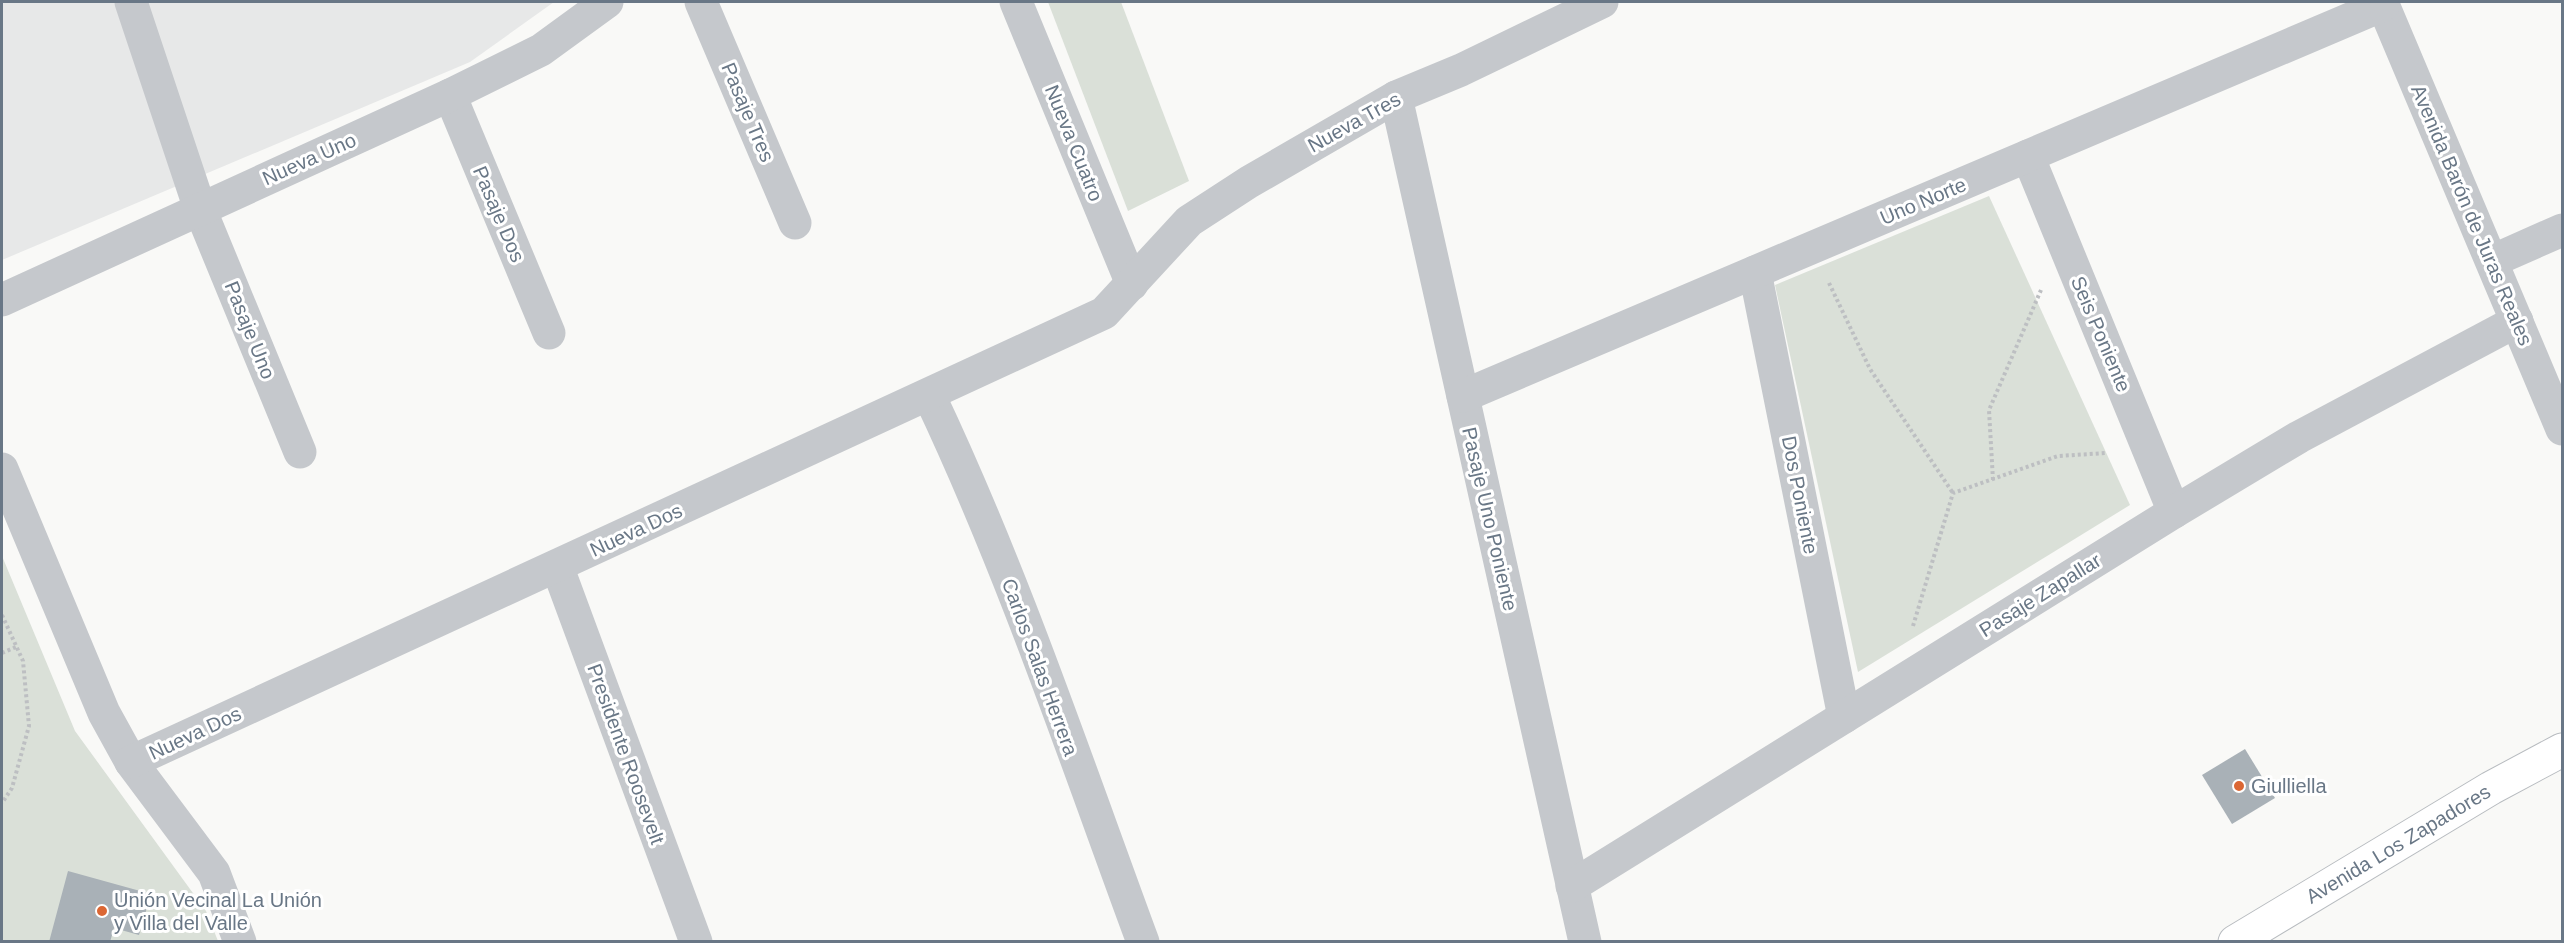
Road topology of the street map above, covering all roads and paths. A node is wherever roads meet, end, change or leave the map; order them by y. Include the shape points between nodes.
1 (130, 2) edge
2 (607, 2) edge
3 (701, 2) edge
4 (1016, 2) edge
5 (1602, 2) edge
6 (2383, 3) edge
7 (450, 96) junction
8 (1396, 97) junction
9 (2028, 156) junction
10 (200, 209) junction
11 (795, 223) dead end
12 (2562, 230) edge
13 (2062, 241) junction
14 (1813, 248) junction
15 (2492, 261) junction
16 (1755, 272) junction
17 (1132, 284) junction
18 (2, 300) edge
19 (2517, 321) junction
20 (549, 333) dead end
21 (929, 395) junction
22 (1463, 396) junction
23 (2562, 429) edge
24 (2149, 451) junction
25 (300, 452) dead end
26 (2, 469) edge
27 (1993, 480) junction
28 (1953, 494) junction
29 (2174, 512) junction
30 (557, 566) junction
31 (2, 615) edge
32 (1913, 628) dead end
33 (16, 647) junction
34 (2, 652) edge
35 (1844, 717) junction
36 (2562, 750) edge
37 (131, 762) junction
38 (2, 803) edge
39 (1572, 886) junction
40 (240, 942) edge
41 (696, 942) edge
42 (1143, 942) edge
43 (1584, 942) edge
44 (2235, 942) edge

1 - 10 street, Pasaje Uno
2 - 7 street, Nueva Uno via 541,50
3 - 11 street, Pasaje Tres
4 - 17 street, Nueva Cuatro
5 - 8 street, Nueva Tres
6 - 9 street, Uno Norte
6 - 15 street, Avenida Barón de Juras Reales
7 - 10 street, Nueva Uno
7 - 20 street, Pasaje Dos
8 - 17 street, Nueva Tres via 1189,221
8 - 22 street, Pasaje Uno Poniente
9 - 13 street, Seis Poniente
9 - 14 street, Uno Norte
10 - 18 street, Nueva Uno
10 - 25 street, Pasaje Uno
12 - 15 street
13 - 24 street, Seis Poniente
13 - 27 path via 1989,410
14 - 16 street, Uno Norte
14 - 28 path via 1870,369
15 - 19 street, Avenida Barón de Juras Reales
16 - 22 street, Uno Norte
16 - 35 street, Dos Poniente
17 - 21 street, Nueva Dos via 1104,313
19 - 23 street, Avenida Barón de Juras Reales
19 - 29 street, Pasaje Zapallar via 2299,437
21 - 30 street, Nueva Dos
21 - 42 street, Carlos Salas Herrera via 997,550
22 - 39 street, Pasaje Uno Poniente
24 - 27 path via 2058,456
24 - 29 street, Seis Poniente
26 - 37 street via 104,713
27 - 28 path
28 - 32 path
29 - 35 street, Pasaje Zapallar
30 - 37 street, Nueva Dos
30 - 41 street, Presidente Roosevelt
31 - 33 path
33 - 34 path
33 - 38 path via 23,662 28,726 12,788
35 - 39 street, Pasaje Zapallar
36 - 44 main road, Avenida Los Zapadores via 2491,788
37 - 40 street via 214,873
39 - 43 street, Pasaje Uno Poniente

